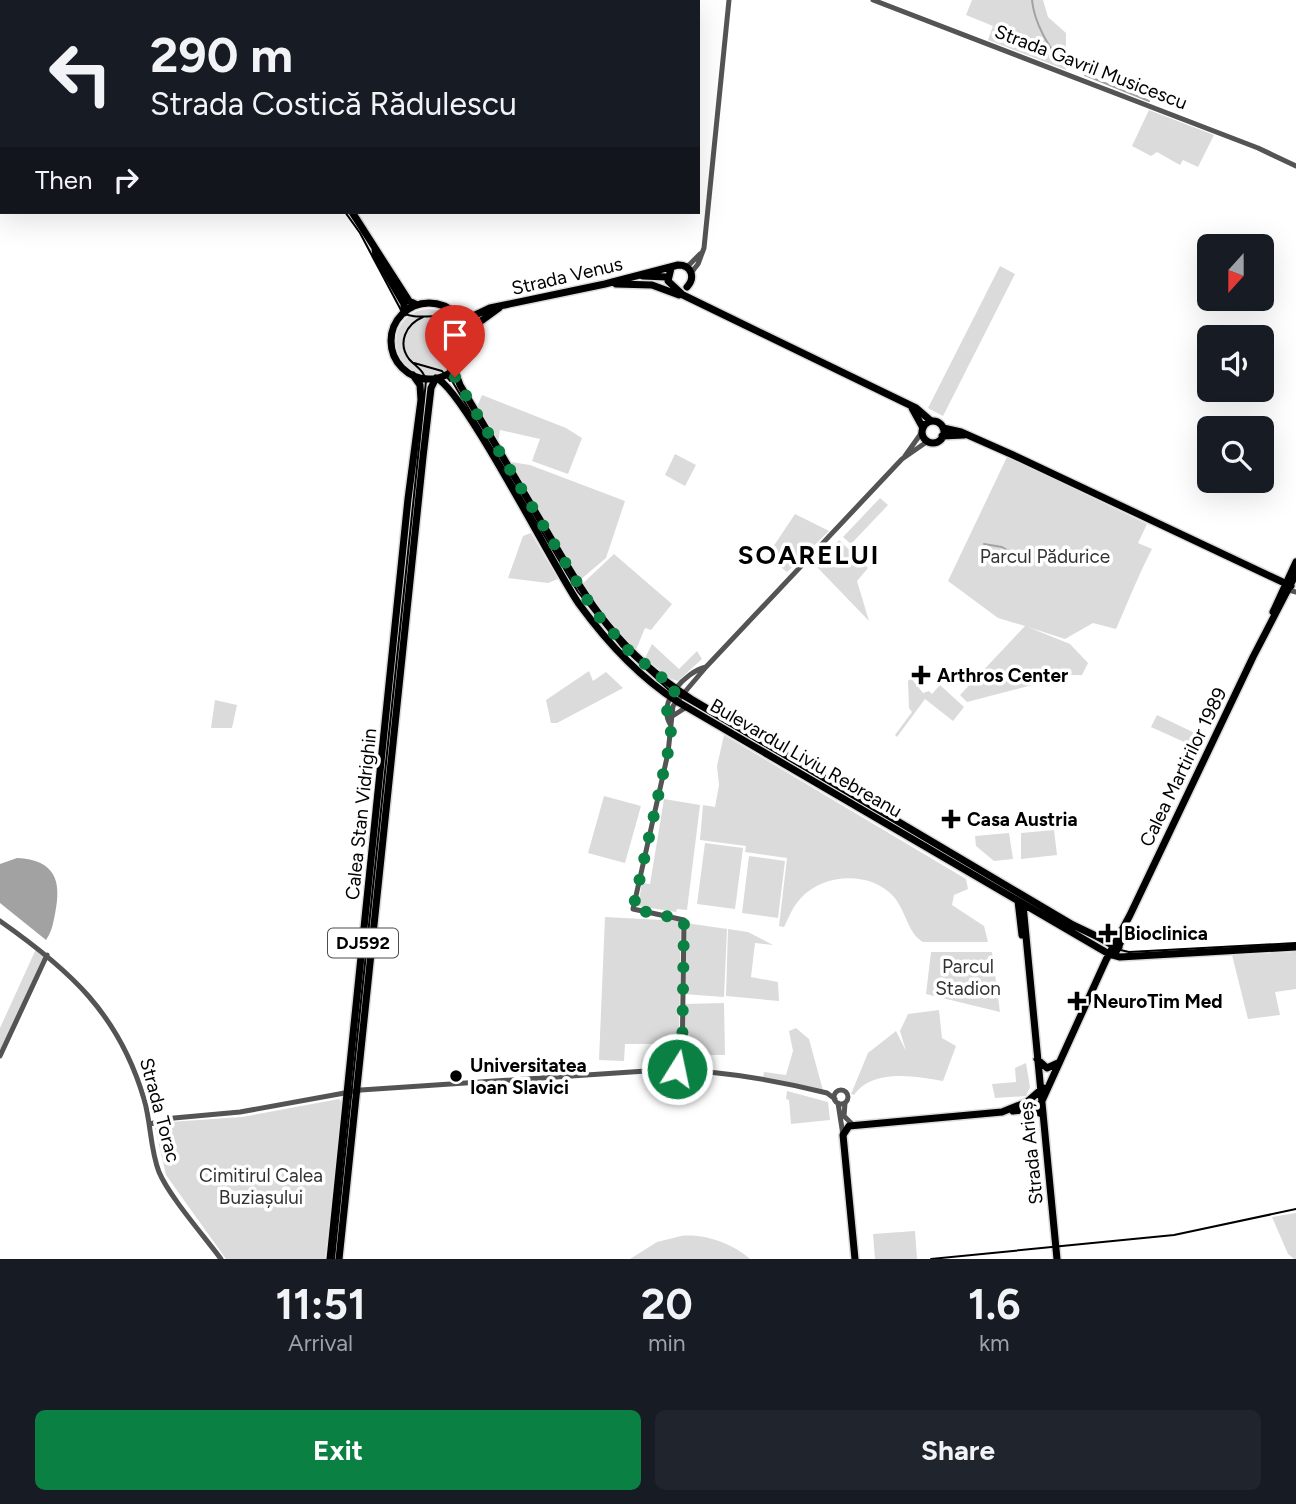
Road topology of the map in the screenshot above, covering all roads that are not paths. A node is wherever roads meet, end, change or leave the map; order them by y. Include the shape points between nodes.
1 (729, 0) edge
2 (873, 0) edge
3 (1296, 166) edge
4 (353, 214) edge
5 (375, 248) junction
6 (671, 268) junction
7 (689, 270) junction
8 (642, 275) junction
9 (667, 277) junction
10 (605, 284) junction
11 (687, 287) junction
12 (675, 289) junction
13 (696, 303) junction
14 (422, 304) junction
15 (499, 307) junction
16 (404, 314) junction
17 (458, 318) junction
18 (466, 332) junction
19 (454, 369) junction
20 (414, 375) junction
21 (436, 378) junction
22 (912, 408) junction
23 (930, 421) junction
24 (922, 430) junction
25 (942, 432) junction
26 (928, 441) junction
27 (905, 456) junction
28 (1296, 562) edge
29 (1296, 574) edge
30 (1290, 588) edge
31 (706, 667) junction
32 (676, 689) junction
33 (685, 695) junction
34 (670, 697) junction
35 (678, 702) junction
36 (685, 708) junction
37 (670, 720) junction
38 (1019, 892) junction
39 (1021, 904) junction
40 (1038, 914) junction
41 (0, 920) edge
42 (1025, 924) junction
43 (1116, 946) junction
44 (1296, 947) edge
45 (1026, 950) junction
46 (47, 955) junction
47 (1112, 955) junction
48 (0, 1056) edge
49 (1037, 1059) junction
50 (1059, 1063) junction
51 (681, 1069) junction
52 (356, 1091) junction
53 (1039, 1092) junction
54 (347, 1093) junction
55 (836, 1098) junction
56 (845, 1103) junction
57 (1041, 1103) junction
58 (1002, 1112) junction
59 (1042, 1114) junction
60 (149, 1124) junction
61 (853, 1125) junction
62 (843, 1135) junction
63 (221, 1259) edge
64 (330, 1259) edge
65 (339, 1259) edge
66 (855, 1259) edge
67 (1057, 1259) edge

1 - 7 street via 704,248
2 - 3 street, Strada Gavril Musicescu
4 - 5 main road
5 - 14 main road via 410,303
5 - 16 main road via 404,304
6 - 7 main road via 678,265
6 - 8 main road, Strada Venus
6 - 9 main road
7 - 11 main road via 692,279
8 - 9 main road, Strada Venus
8 - 10 main road, Strada Venus
9 - 12 main road
10 - 13 main road via 652,285
10 - 15 main road, Strada Venus
11 - 12 main road
11 - 13 main road
12 - 13 main road
13 - 22 main road
14 - 16 main road
14 - 17 main road via 441,306
15 - 17 main road, Strada Venus
15 - 18 main road, Strada Venus
16 - 20 main road, DJ592 via 393,330 392,348 399,364
17 - 18 main road
18 - 19 main road via 465,351
19 - 21 main road
19 - 32 main road, Bulevardul Liviu Rebreanu via 594,611 630,652
20 - 21 main road
20 - 54 main road, Calea Stan Vidrighin / DJ592 via 421,400
21 - 34 main road, Bulevardul Liviu Rebreanu via 448,387 472,423 579,603 615,648
21 - 52 main road, Calea Stan Vidrighin / DJ592 via 422,466
22 - 23 main road
22 - 24 main road
23 - 24 main road
23 - 25 main road via 939,423
24 - 26 main road
24 - 27 street
25 - 26 main road via 934,442
25 - 30 main road via 964,435 1021,459
26 - 27 street
27 - 31 street
28 - 30 main road, Calea Martirilor 1989
29 - 30 main road, Calea Martirilor 1989
30 - 43 main road, Calea Martirilor 1989
31 - 32 street
31 - 33 street
32 - 33 main road, Bulevardul Liviu Rebreanu
32 - 34 street
33 - 35 street
33 - 38 main road, Bulevardul Liviu Rebreanu
34 - 35 main road, Bulevardul Liviu Rebreanu
34 - 37 street via 665,709
35 - 36 main road, Bulevardul Liviu Rebreanu
35 - 37 street
36 - 37 street
36 - 39 main road, Bulevardul Liviu Rebreanu
37 - 51 street via 668,753 633,909 684,920
38 - 39 main road, Strada Arieș
38 - 43 main road, Bulevardul Liviu Rebreanu
39 - 40 main road, Bulevardul Liviu Rebreanu
39 - 42 main road, Strada Arieș
39 - 45 main road, Strada Arieș
40 - 42 main road
40 - 47 main road, Bulevardul Liviu Rebreanu
41 - 46 street, Strada Torac
42 - 45 main road, Strada Arieș
43 - 47 main road, Calea Martirilor 1989
44 - 47 main road
45 - 49 main road, Strada Arieș
46 - 48 street
46 - 60 street, Strada Torac via 87,992 120,1038 135,1071
47 - 50 main road, Calea Martirilor 1989
49 - 50 main road via 1048,1068
49 - 53 main road, Strada Arieș
50 - 53 main road, Calea Martirilor 1989
50 - 57 main road, Calea Martirilor 1989
51 - 52 street
51 - 55 street via 762,1077
52 - 54 street
52 - 65 main road, Calea Stan Vidrighin / DJ592
53 - 57 main road, Strada Arieș
53 - 58 main road
54 - 60 street
54 - 64 main road, Calea Stan Vidrighin / DJ592
55 - 56 street
55 - 56 street via 846,1092
55 - 62 street
56 - 61 street via 844,1116
57 - 59 main road, Strada Arieș
58 - 59 main road via 1031,1109
58 - 61 main road
59 - 67 main road, Strada Arieș
60 - 63 street, Strada Torac via 160,1175
61 - 62 main road
62 - 66 main road

